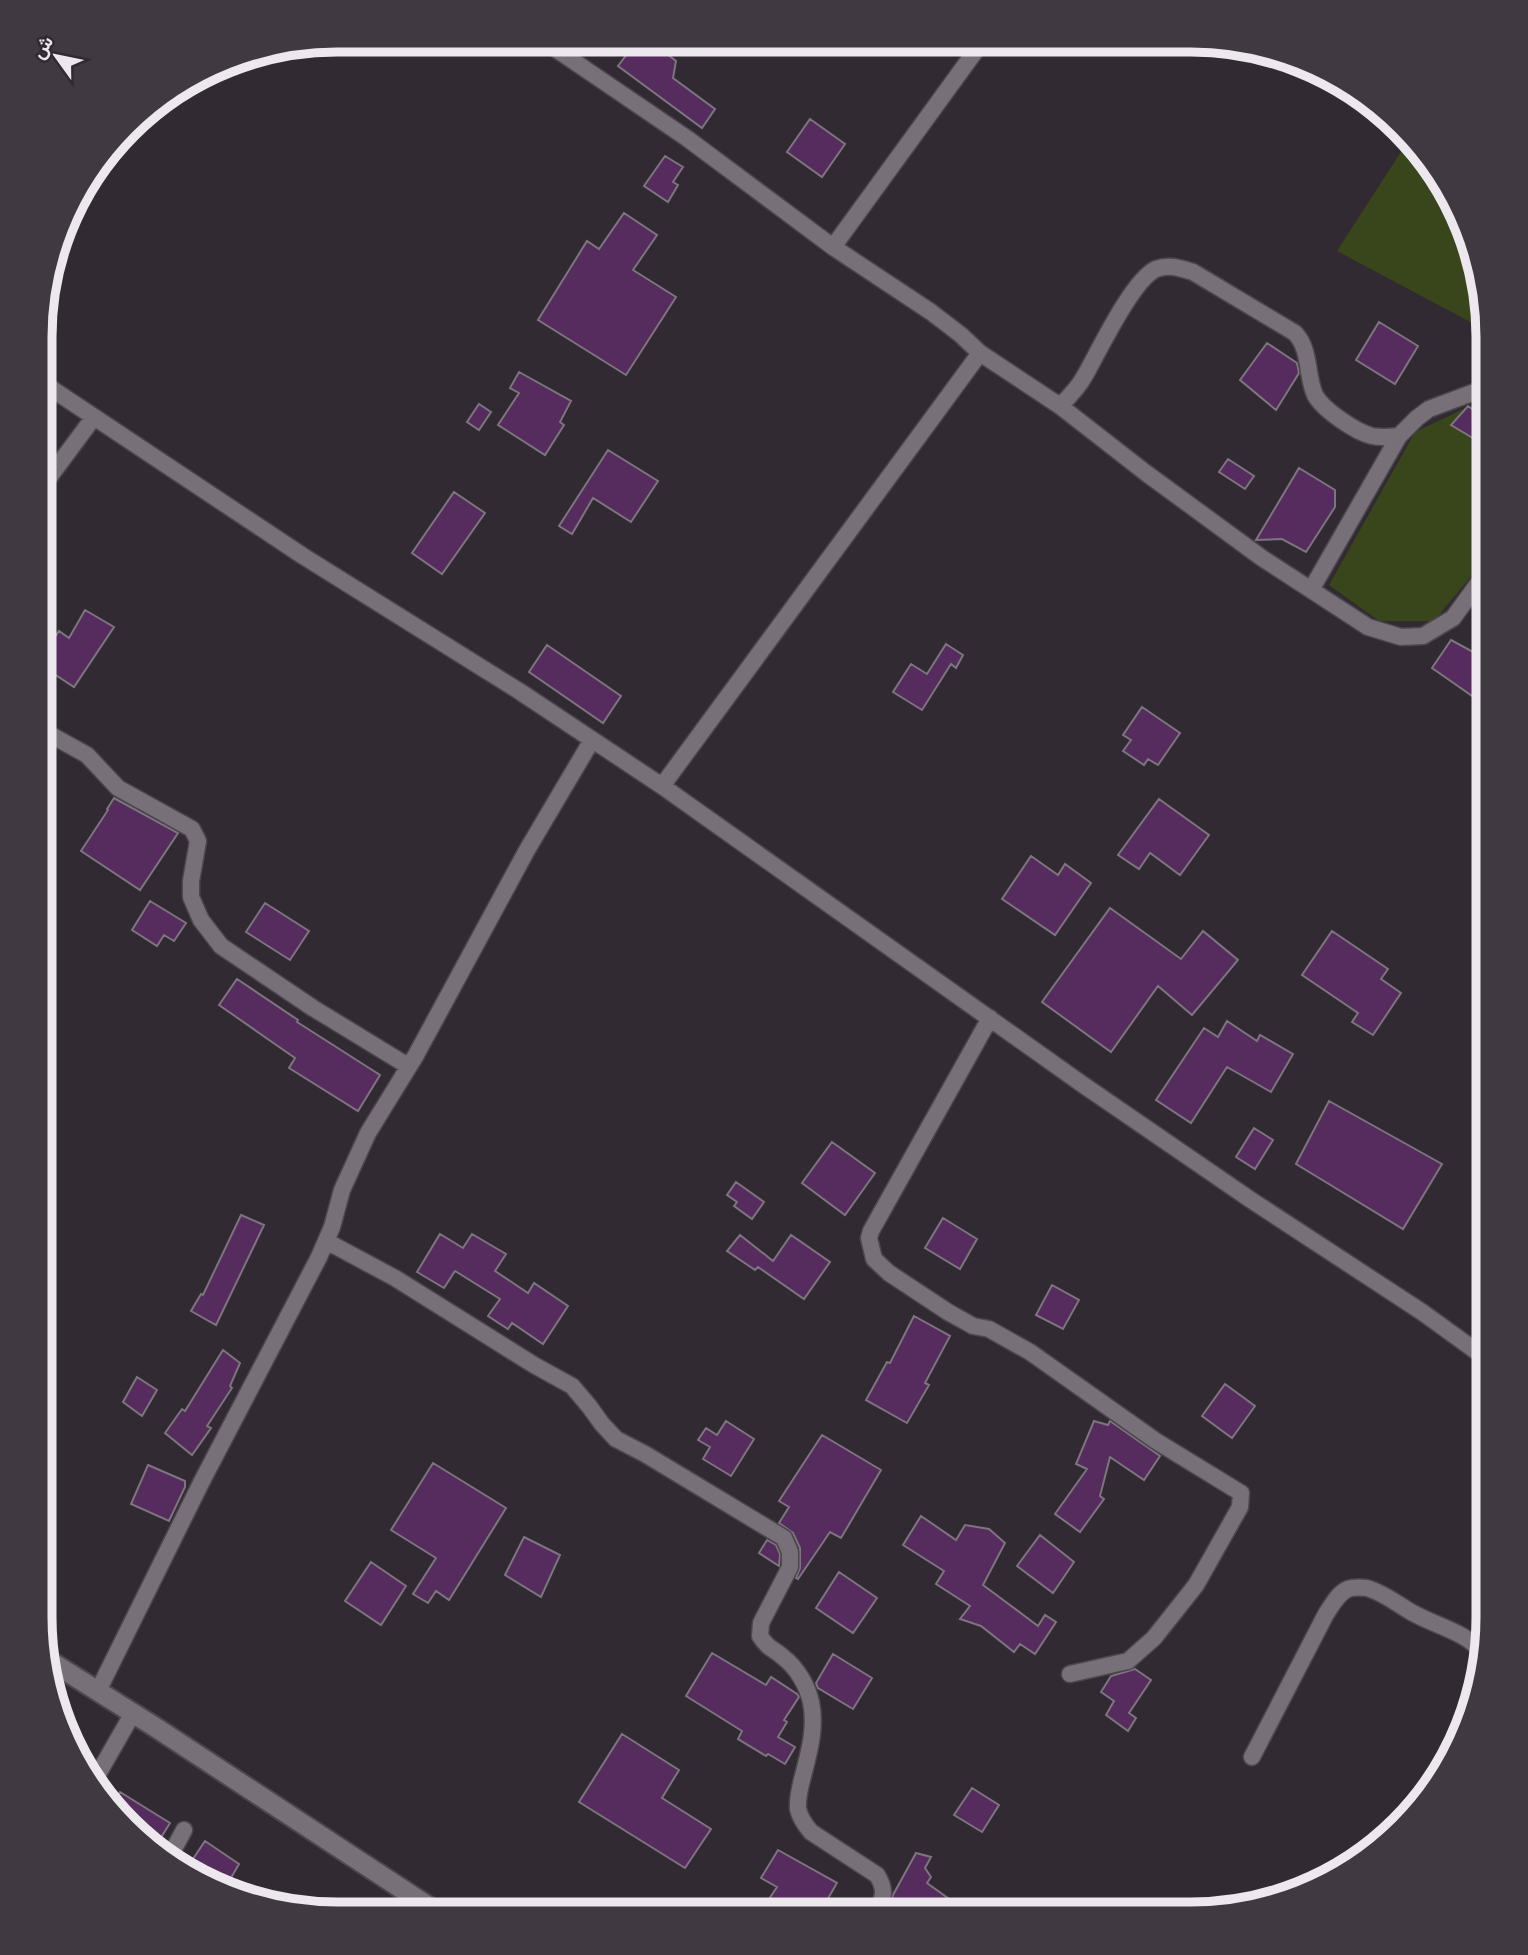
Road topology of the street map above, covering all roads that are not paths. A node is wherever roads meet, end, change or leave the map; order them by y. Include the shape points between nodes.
1 (560, 52) edge
2 (975, 52) edge
3 (834, 247) junction
4 (980, 353) junction
5 (52, 389) edge
6 (1476, 391) edge
7 (1060, 406) junction
8 (94, 417) junction
9 (1399, 436) junction
10 (52, 475) edge
11 (1476, 586) edge
12 (1311, 590) junction
13 (52, 736) edge
14 (592, 740) junction
15 (662, 786) junction
16 (990, 1018) junction
17 (408, 1066) junction
18 (326, 1241) junction
19 (1476, 1351) edge
20 (1474, 1644) edge
21 (58, 1672) edge
22 (1070, 1674) dead end
23 (97, 1691) junction
24 (133, 1713) junction
25 (1252, 1756) dead end
26 (98, 1773) edge
27 (184, 1830) dead end
28 (173, 1851) edge
29 (422, 1902) edge
30 (881, 1902) edge

1 - 3 street
2 - 3 street
3 - 4 street via 931,312
4 - 7 street
4 - 15 street
5 - 8 street
6 - 9 street via 1429,409
7 - 9 street via 1083,379 1114,321 1144,279 1154,270 1179,267 1295,333 1304,348 1315,394 1331,412 1362,432
7 - 12 street
8 - 10 street
8 - 14 street
9 - 12 street
11 - 12 street via 1452,618 1423,636 1401,637 1368,627
13 - 17 street via 87,755 118,788 192,829 198,841 191,897 221,946
14 - 15 street
14 - 17 street
15 - 16 street
16 - 19 street
16 - 22 street via 871,1231 874,1259 948,1312 1030,1352 1156,1441 1241,1493 1240,1507 1196,1585 1154,1637 1128,1661
17 - 18 street via 368,1133 342,1190
18 - 23 street
18 - 30 street via 572,1386 616,1439 785,1538 790,1567 761,1623 760,1636 801,1676 811,1701 813,1725 798,1811 811,1832 877,1875 883,1885
20 - 25 street via 1367,1587 1348,1589 1326,1614
21 - 23 street
23 - 24 street
24 - 26 street
24 - 29 street
27 - 28 street

